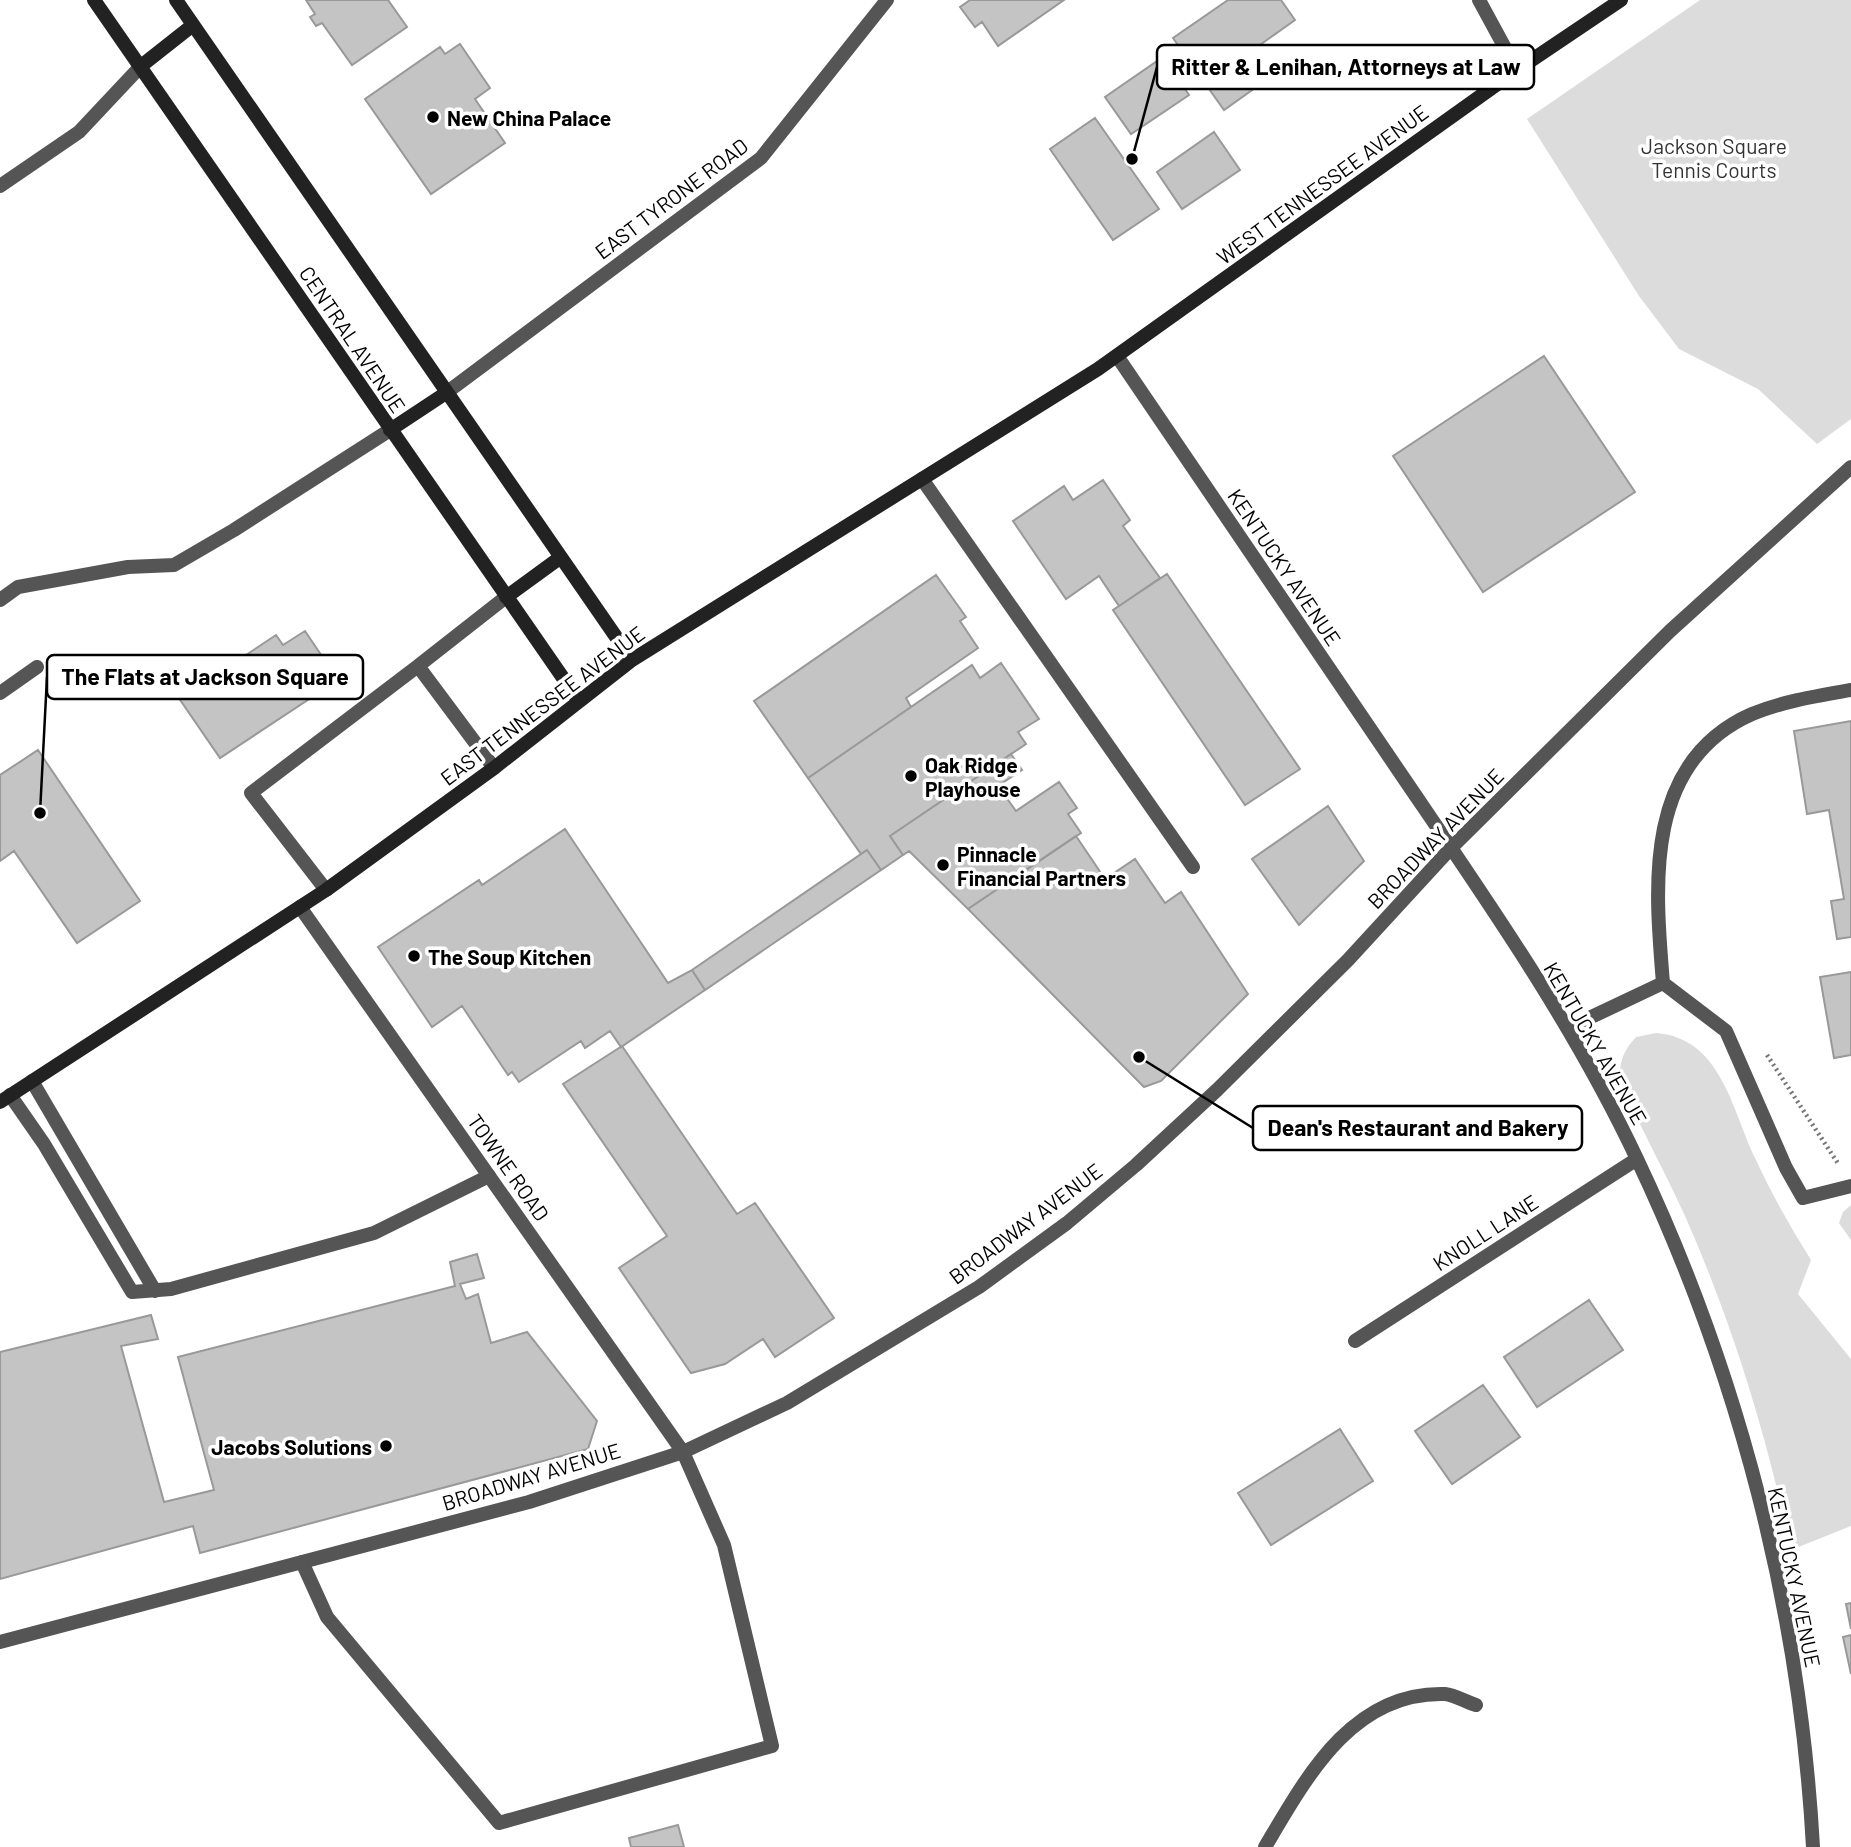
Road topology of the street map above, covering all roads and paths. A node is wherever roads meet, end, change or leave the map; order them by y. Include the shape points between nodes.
1 (94, 0) edge
2 (176, 0) edge
3 (887, 0) edge
4 (1479, 0) edge
5 (1621, 0) edge
6 (193, 25) junction
7 (141, 66) junction
8 (1517, 70) junction
9 (0, 186) edge
10 (1117, 356) junction
11 (446, 393) junction
12 (390, 430) junction
13 (1851, 467) edge
14 (922, 479) junction
15 (561, 557) junction
16 (506, 597) junction
17 (0, 600) edge
18 (632, 660) junction
19 (418, 666) junction
20 (37, 667) dead end
21 (1851, 690) edge
22 (0, 693) edge
23 (579, 701) junction
24 (494, 768) junction
25 (1451, 849) junction
26 (1193, 867) dead end
27 (326, 890) junction
28 (300, 907) junction
29 (1663, 983) junction
30 (1568, 1028) junction
31 (1726, 1031) junction
32 (32, 1081) junction
33 (5, 1098) edge
34 (1637, 1159) junction
35 (489, 1176) junction
36 (1847, 1180) edge
37 (155, 1290) junction
38 (1355, 1341) dead end
39 (683, 1452) junction
40 (302, 1562) junction
41 (0, 1642) edge
42 (1476, 1706) dead end
43 (1265, 1847) edge
44 (1813, 1847) edge

1 - 7 street, CENTRAL AVENUE
2 - 6 street
3 - 11 street, EAST TYRONE ROAD via 761,158
4 - 8 street
5 - 8 street, WEST TENNESSEE AVENUE
6 - 7 street
6 - 11 street
7 - 9 street via 79,132
7 - 12 street, CENTRAL AVENUE
8 - 10 street, WEST TENNESSEE AVENUE
10 - 14 street, EAST TENNESSEE AVENUE
10 - 25 street, KENTUCKY AVENUE
11 - 12 street
11 - 15 street
12 - 16 street, CENTRAL AVENUE
12 - 17 street via 174,565 128,567 18,587
13 - 25 street, BROADWAY AVENUE via 1671,631
14 - 18 street, EAST TENNESSEE AVENUE
14 - 26 street
15 - 16 street
15 - 18 street
16 - 19 street
16 - 23 street, CENTRAL AVENUE
18 - 23 street, EAST TENNESSEE AVENUE
19 - 24 street
19 - 27 street via 251,793
20 - 22 street
21 - 29 street via 1797,699 1751,715 1696,755 1679,782 1659,857 1656,898
23 - 24 street, EAST TENNESSEE AVENUE
24 - 27 street, EAST TENNESSEE AVENUE
25 - 30 street, KENTUCKY AVENUE
25 - 39 street, BROADWAY AVENUE via 1217,1090 1067,1223 979,1287 787,1403
27 - 28 street, EAST TENNESSEE AVENUE
28 - 32 street, EAST TENNESSEE AVENUE
28 - 35 street, TOWNE ROAD
29 - 30 street
29 - 31 street
30 - 34 street, KENTUCKY AVENUE
31 - 36 path via 1755,1036
31 - 36 street via 1803,1199
32 - 33 street, EAST TENNESSEE AVENUE
32 - 37 street
33 - 37 street via 44,1144 132,1292
34 - 38 street, KNOLL LANE
34 - 44 street, KENTUCKY AVENUE via 1693,1291 1740,1428 1769,1540 1797,1689
35 - 37 street via 374,1233
35 - 39 street, TOWNE ROAD
39 - 40 street, BROADWAY AVENUE via 529,1502
39 - 40 street, TOWNE ROAD via 724,1545 772,1746 499,1823 327,1617
40 - 41 street, BROADWAY AVENUE
42 - 43 street via 1447,1694 1396,1700 1368,1714 1327,1750

